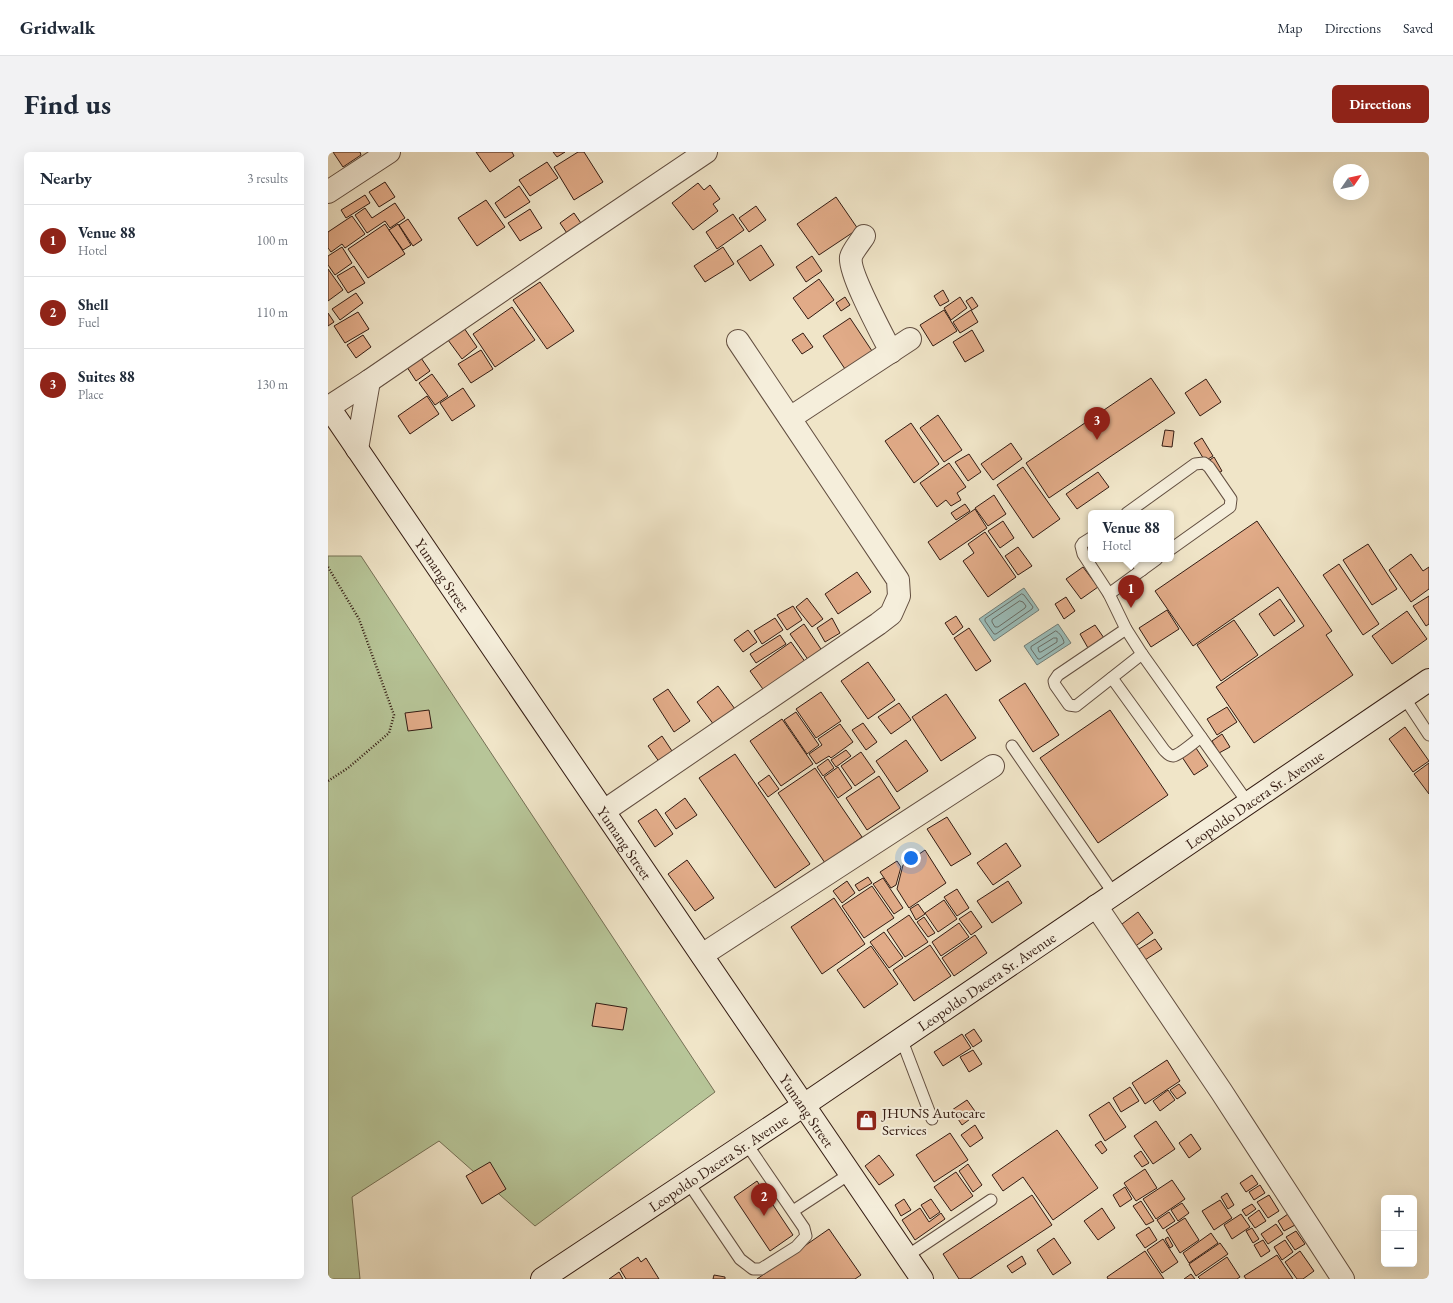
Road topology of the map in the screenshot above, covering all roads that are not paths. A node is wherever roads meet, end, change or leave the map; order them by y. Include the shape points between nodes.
1 (389, 152) edge
2 (706, 152) edge
3 (328, 192) edge
4 (864, 236) dead end
5 (910, 339) dead end
6 (738, 341) dead end
7 (891, 352) junction
8 (370, 381) junction
9 (328, 406) edge
10 (790, 418) junction
11 (358, 449) junction
12 (1131, 510) edge
13 (1088, 540) edge
14 (1174, 547) edge
15 (1137, 562) edge
16 (1154, 562) edge
17 (1142, 570) junction
18 (1109, 594) junction
19 (1126, 629) junction
20 (1142, 654) junction
21 (1112, 678) junction
22 (1429, 680) edge
23 (1404, 697) junction
24 (1429, 735) edge
25 (1201, 737) junction
26 (1012, 746) dead end
27 (993, 766) dead end
28 (1248, 803) junction
29 (604, 811) junction
30 (1114, 894) junction
31 (1096, 906) junction
32 (702, 955) junction
33 (901, 1038) junction
34 (804, 1105) junction
35 (932, 1119) dead end
36 (746, 1143) junction
37 (851, 1174) junction
38 (688, 1182) junction
39 (991, 1200) dead end
40 (793, 1211) junction
41 (907, 1256) junction
42 (542, 1279) edge
43 (922, 1279) edge
44 (1343, 1279) edge

1 - 3 street
2 - 8 street
4 - 7 street via 851,257 852,267 862,294
5 - 7 street
6 - 10 street
7 - 10 street
8 - 9 street
8 - 11 street
9 - 11 street, Yumang Street
10 - 29 street via 898,580 899,596 891,614
11 - 29 street, Yumang Street
12 - 14 lane via 1194,464 1204,463 1209,467 1231,499 1230,507
13 - 18 lane via 1081,546 1082,554
15 - 17 lane
16 - 17 lane
17 - 18 lane
18 - 19 lane
19 - 20 lane
19 - 21 lane via 1058,675 1054,681 1069,706 1076,706
20 - 21 lane
20 - 25 lane
21 - 25 lane via 1169,755 1178,754
22 - 23 street, Leopoldo Dacera Sr. Avenue
23 - 24 lane
23 - 28 street, Leopoldo Dacera Sr. Avenue
25 - 28 lane
26 - 30 lane
27 - 32 street
28 - 30 street, Leopoldo Dacera Sr. Avenue
29 - 32 street, Yumang Street
30 - 31 street, Leopoldo Dacera Sr. Avenue
31 - 33 street, Leopoldo Dacera Sr. Avenue
31 - 44 street via 1221,1091
32 - 34 street, Yumang Street
33 - 34 street, Leopoldo Dacera Sr. Avenue
33 - 35 lane
34 - 36 street, Leopoldo Dacera Sr. Avenue
34 - 37 street, Yumang Street
36 - 38 street, Leopoldo Dacera Sr. Avenue
36 - 40 lane
37 - 40 lane
37 - 41 street, Yumang Street
38 - 40 lane via 740,1258 753,1269 760,1269 796,1247 806,1236
38 - 42 street, Leopoldo Dacera Sr. Avenue
39 - 41 lane
41 - 43 street, Yumang Street

